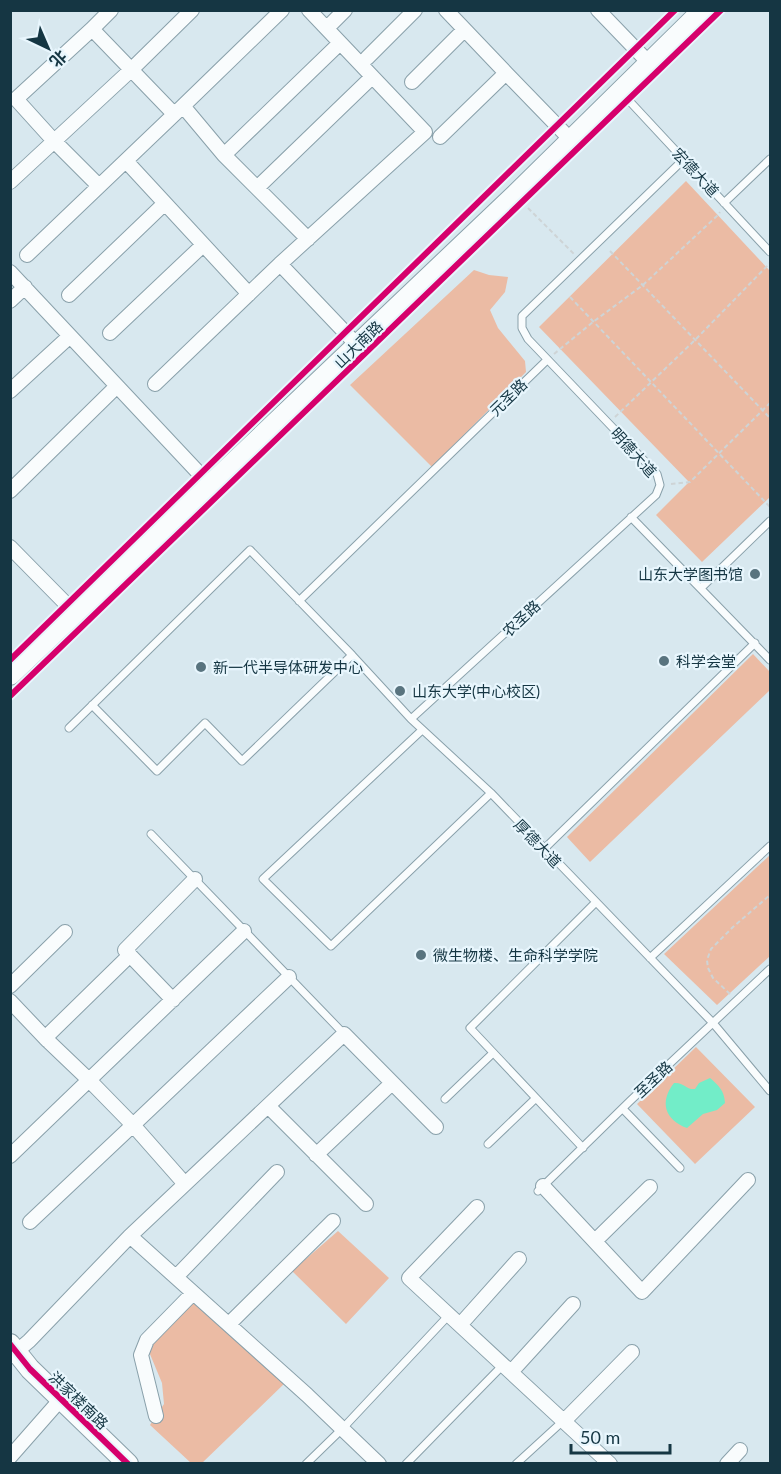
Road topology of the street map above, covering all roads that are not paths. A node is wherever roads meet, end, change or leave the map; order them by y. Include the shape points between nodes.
1 (111, 10) edge
2 (192, 10) edge
3 (282, 10) edge
4 (309, 10) edge
5 (345, 10) edge
6 (415, 10) edge
7 (446, 10) edge
8 (598, 10) edge
9 (704, 10) edge
10 (331, 24) dead end
11 (92, 29) junction
12 (464, 30) junction
13 (340, 44) junction
14 (367, 58) dead end
15 (650, 64) junction
16 (132, 69) junction
17 (506, 73) junction
18 (372, 77) junction
19 (412, 82) dead end
20 (621, 92) junction
21 (13, 101) edge
22 (178, 110) junction
23 (440, 137) dead end
24 (571, 140) junction
25 (54, 141) junction
26 (224, 155) junction
27 (684, 159) junction
28 (771, 159) edge
29 (126, 160) junction
30 (10, 182) edge
31 (99, 186) junction
32 (257, 188) junction
33 (165, 203) junction
34 (724, 203) junction
35 (308, 239) junction
36 (203, 244) junction
37 (771, 252) edge
38 (27, 255) dead end
39 (280, 264) junction
40 (10, 272) edge
41 (25, 287) junction
42 (249, 294) junction
43 (69, 295) dead end
44 (10, 301) edge
45 (110, 333) dead end
46 (70, 336) junction
47 (357, 345) junction
48 (547, 360) junction
49 (155, 384) dead end
50 (117, 386) junction
51 (10, 392) edge
52 (210, 485) junction
53 (10, 491) edge
54 (630, 517) junction
55 (771, 521) edge
56 (10, 547) edge
57 (700, 588) junction
58 (299, 601) junction
59 (75, 613) junction
60 (755, 644) junction
61 (352, 656) junction
62 (771, 660) edge
63 (10, 675) edge
64 (92, 705) junction
65 (411, 719) junction
66 (69, 728) dead end
67 (422, 730) junction
68 (490, 793) junction
69 (151, 834) dead end
70 (771, 846) edge
71 (544, 849) junction
72 (195, 879) junction
73 (596, 902) junction
74 (244, 931) junction
75 (64, 932) dead end
76 (130, 955) junction
77 (650, 958) junction
78 (771, 969) edge
79 (289, 977) junction
80 (10, 986) edge
81 (173, 1000) junction
82 (10, 1001) edge
83 (713, 1023) junction
84 (344, 1034) junction
85 (48, 1041) junction
86 (493, 1053) junction
87 (89, 1080) junction
88 (392, 1083) junction
89 (771, 1091) edge
90 (535, 1099) junction
91 (445, 1100) dead end
92 (268, 1106) junction
93 (623, 1109) junction
94 (133, 1125) junction
95 (436, 1127) dead end
96 (488, 1144) dead end
97 (583, 1148) junction
98 (316, 1155) junction
99 (10, 1156) edge
100 (680, 1168) dead end
101 (277, 1172) dead end
102 (748, 1180) dead end
103 (185, 1184) junction
104 (650, 1187) dead end
105 (541, 1188) joint
106 (366, 1204) dead end
107 (477, 1207) dead end
108 (333, 1221) dead end
109 (30, 1222) dead end
110 (130, 1236) junction
111 (595, 1241) junction
112 (519, 1259) dead end
113 (176, 1277) junction
114 (193, 1293) junction
115 (573, 1304) dead end
116 (449, 1315) junction
117 (229, 1324) junction
118 (460, 1325) junction
119 (12, 1352) edge
120 (632, 1352) dead end
121 (507, 1369) junction
122 (61, 1399) junction
123 (156, 1416) dead end
124 (564, 1421) junction
125 (343, 1428) junction
126 (740, 1450) dead end
127 (10, 1457) edge
128 (122, 1462) edge
129 (306, 1464) edge
130 (379, 1464) edge
131 (406, 1464) edge
132 (516, 1464) edge
133 (610, 1464) edge
134 (727, 1464) edge

1 - 11 street
2 - 16 street
3 - 22 street
4 - 13 street
5 - 10 street
6 - 14 street
7 - 12 street
8 - 15 street
9 - 15 main road, 山大南路
11 - 16 street
11 - 21 street
12 - 17 street
12 - 19 street
13 - 18 street
13 - 26 street
15 - 20 main road, 山大南路
16 - 22 street
16 - 25 street
17 - 23 street
17 - 24 street
18 - 32 street
18 - 35 street via 425,132
20 - 24 main road, 山大南路
20 - 27 lane, 宏德大道
21 - 25 street
22 - 26 street
22 - 29 street
24 - 47 main road, 山大南路
25 - 30 street
25 - 31 street
26 - 32 street
27 - 34 lane, 宏德大道
27 - 48 lane, 明德大道 via 522,316 522,328 528,339
28 - 34 lane
29 - 31 street
29 - 33 street
31 - 38 street
32 - 35 street
33 - 36 street
33 - 43 street
34 - 37 lane, 宏德大道
35 - 39 street
36 - 42 street
36 - 45 street
39 - 42 street
39 - 47 street
40 - 41 street
41 - 44 street
41 - 46 street
42 - 49 street
46 - 50 street
46 - 51 street
47 - 52 main road, 山大南路
48 - 54 lane, 明德大道 via 657,474 660,485 656,495
48 - 58 lane, 元圣路
50 - 52 street
50 - 53 street
52 - 59 main road, 山大南路
54 - 57 lane
54 - 65 lane, 农圣路
55 - 57 lane
56 - 59 street
57 - 60 lane
58 - 61 lane, 厚德大道
58 - 64 lane, 厚德大道 via 250,550
59 - 63 main road, 山大南路
60 - 62 lane
60 - 71 lane
61 - 64 lane via 242,761 206,723 157,771
61 - 65 lane, 厚德大道
64 - 66 lane
65 - 67 lane, 厚德大道
67 - 68 lane, 厚德大道
67 - 68 lane via 263,879 331,946
68 - 71 lane, 厚德大道
69 - 72 lane
70 - 77 lane
71 - 73 lane, 厚德大道
72 - 74 lane
72 - 76 street via 125,950
73 - 77 lane, 厚德大道
73 - 86 lane via 470,1028
74 - 79 lane
74 - 81 street
75 - 80 street
76 - 81 street
76 - 85 street via 45,1038
77 - 83 lane, 厚德大道
78 - 83 lane, 至圣路
79 - 84 lane
79 - 94 street
81 - 87 street
82 - 85 street
83 - 89 lane, 厚德大道
83 - 93 lane, 至圣路
84 - 88 street
84 - 92 street
85 - 87 street
86 - 90 lane
86 - 91 lane
87 - 94 street
87 - 99 street
88 - 95 street
88 - 98 street
90 - 96 lane
90 - 97 lane
92 - 98 street
92 - 103 street
93 - 97 lane, 至圣路
93 - 100 lane
94 - 103 street
94 - 109 street
97 - 105 lane, 至圣路
98 - 106 street
101 - 113 street
102 - 111 street via 642,1292
103 - 110 street
104 - 111 street
105 - 111 street
107 - 116 street via 409,1278
108 - 117 street
110 - 113 street
110 - 119 street via 29,1341
112 - 118 street
113 - 114 street
114 - 117 street
114 - 123 street via 147,1340 141,1355
115 - 121 street
116 - 118 street
116 - 125 lane
117 - 125 street
118 - 121 street
119 - 122 main road, 洪家楼南路
120 - 124 street
121 - 124 street
121 - 131 lane
122 - 127 street
122 - 128 main road, 洪家楼南路
124 - 132 lane
124 - 133 street
125 - 129 lane
125 - 130 street
126 - 134 street

